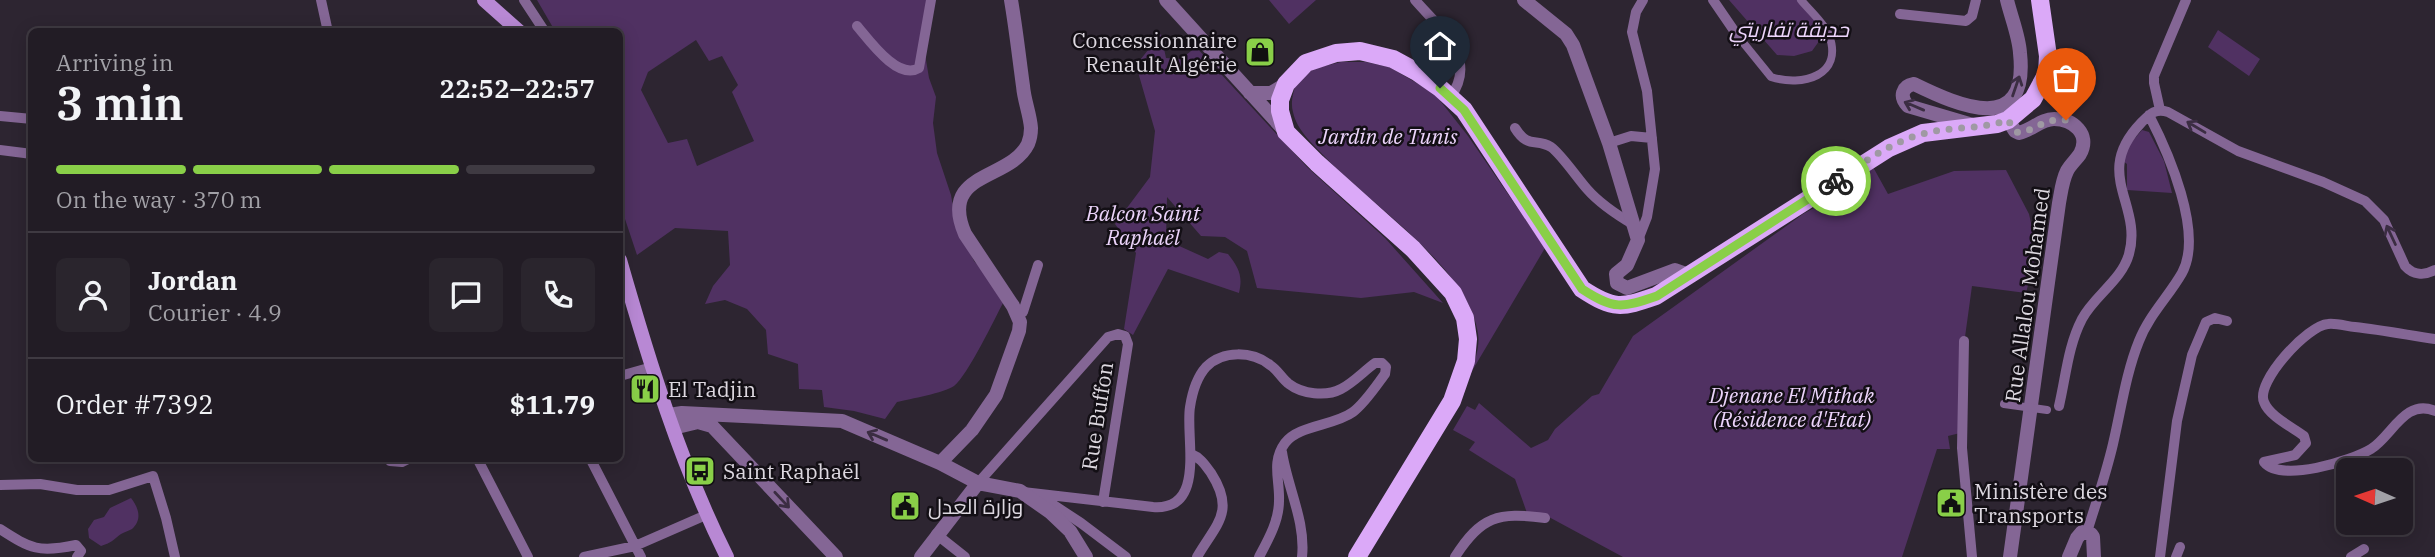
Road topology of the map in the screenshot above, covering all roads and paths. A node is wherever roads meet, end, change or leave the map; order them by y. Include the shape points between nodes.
1 (321, 0) edge
2 (484, 0) edge
3 (524, 0) edge
4 (932, 0) edge
5 (1011, 0) edge
6 (1166, 0) edge
7 (1415, 0) edge
8 (1524, 0) edge
9 (1643, 0) edge
10 (1713, 0) edge
11 (1801, 0) edge
12 (1976, 0) edge
13 (2007, 0) edge
14 (2040, 0) edge
15 (2186, 0) edge
16 (1900, 13) dead end
17 (857, 26) dead end
18 (327, 28) edge
19 (516, 28) edge
20 (542, 28) edge
21 (1737, 35) joint
22 (1286, 84) junction
23 (1250, 93) junction
24 (1450, 98) junction
25 (2155, 112) junction
26 (0, 116) edge
27 (28, 119) edge
28 (2008, 120) junction
29 (1979, 127) junction
30 (1515, 128) dead end
31 (1286, 132) junction
32 (1652, 138) junction
33 (1609, 143) junction
34 (0, 150) edge
35 (28, 154) edge
36 (1636, 232) junction
37 (1038, 265) dead end
38 (2435, 270) edge
39 (623, 271) edge
40 (1689, 275) junction
41 (623, 294) edge
42 (632, 303) junction
43 (1017, 314) junction
44 (2227, 321) dead end
45 (2435, 339) edge
46 (1964, 341) dead end
47 (652, 367) junction
48 (623, 375) edge
49 (2004, 404) dead end
50 (2053, 408) joint
51 (2435, 411) edge
52 (705, 419) junction
53 (671, 421) junction
54 (1281, 449) junction
55 (1191, 454) junction
56 (479, 462) edge
57 (592, 462) edge
58 (940, 463) junction
59 (978, 483) junction
60 (0, 485) edge
61 (1020, 491) junction
62 (1036, 493) junction
63 (1103, 502) junction
64 (706, 515) junction
65 (1545, 518) dead end
66 (0, 529) edge
67 (2087, 532) junction
68 (936, 534) junction
69 (635, 546) junction
70 (2364, 549) dead end
71 (77, 557) edge
72 (175, 557) edge
73 (528, 557) edge
74 (584, 557) edge
75 (641, 557) edge
76 (727, 557) edge
77 (836, 557) edge
78 (921, 557) edge
79 (965, 557) edge
80 (1086, 557) edge
81 (1126, 557) edge
82 (1197, 557) edge
83 (1259, 557) edge
84 (1301, 557) edge
85 (1357, 557) edge
86 (1455, 557) edge
87 (1972, 557) edge
88 (2010, 557) edge
89 (2069, 557) edge
90 (2094, 557) edge
91 (2160, 557) edge
92 (2351, 557) edge

1 - 18 street
2 - 19 main road
3 - 20 street
4 - 17 street via 919,68 914,71 903,70 884,57
5 - 43 street via 1031,137 1021,153 966,190 958,208 965,234
6 - 23 street
7 - 24 street via 1458,54 1462,75
8 - 33 street via 1573,45
9 - 32 street via 1632,32 1647,91
10 - 21 street
11 - 21 street via 1830,41 1830,61 1816,78 1803,82 1771,77
12 - 16 street via 1966,21
29 -> 13 street via 1908,106 1902,94 1914,84 1947,100 1985,110 2010,101 2020,79 2021,52
14 - 28 main road via 2047,73 2033,99
15 - 25 street via 2154,76
22 - 23 street via 1271,93
22 - 24 main road via 1306,63 1336,52 1360,51 1405,65
22 - 31 main road via 1280,100
23 - 31 street
24 - 40 main road via 1464,110 1582,289 1603,303 1631,306
38 -> 25 street via 2410,272 2384,220 2365,201 2238,151 2179,117
25 - 50 street via 2125,141 2121,151 2129,254 2079,325
25 - 67 street via 2185,209 2187,259 2184,271 2139,340
26 - 27 street
28 - 29 main road
28 - 88 street, Rue Allalou Mohamed via 2019,133 2045,121 2066,120 2076,124 2083,141 2066,174 2059,203
29 - 40 main road via 1923,133 1889,148
30 - 36 street via 1531,143 1551,147 1589,191
31 - 85 main road via 1438,273 1465,318 1465,362 1452,401
32 - 33 street via 1631,136
32 - 36 street via 1656,169 1647,217
33 - 36 street
34 - 35 street
36 - 40 street via 1628,265 1616,274 1620,286 1629,288 1675,270
37 - 43 street via 1023,312
39 - 42 main road
41 - 42 street
42 - 47 main road
43 - 58 street via 1017,340 996,395 972,430
44 - 91 street via 2215,318 2206,322 2192,355 2173,444
45 - 51 street via 2328,324 2309,332 2269,376 2262,396 2264,404 2304,436 2306,443 2295,455 2264,462 2269,468 2287,472 2330,465 2371,449 2403,415 2415,409
46 - 87 street via 1962,448
47 - 48 street
47 - 53 main road
49 - 50 street, bridge
52 - 53 street via 678,413
58 -> 52 street via 842,421
52 -> 77 street
53 - 64 main road
54 - 55 street via 1299,431 1354,412 1385,374 1384,366 1375,363 1340,390 1314,393 1290,385 1259,359 1223,356 1207,367 1197,384 1190,408
54 - 83 street via 1276,467 1279,502 1273,531
54 - 84 street via 1302,534
55 - 63 street via 1186,488 1173,504 1160,508
55 - 82 street via 1213,477 1224,509 1220,524
56 - 73 street
57 - 69 street
58 - 59 street
59 - 61 street
59 - 63 street, Rue Buffon via 1108,337 1118,334 1125,336 1128,344
59 - 68 street
60 - 72 street via 109,491 153,477
61 - 62 street
61 - 80 street via 1070,531
62 - 63 street
62 - 81 street
64 - 69 street
64 - 76 main road
65 - 86 street via 1500,516 1478,526
66 - 71 street via 42,550 76,545 82,551
67 - 89 street via 2079,534
67 - 90 street via 2094,537
68 - 78 street
68 - 79 street
69 - 74 street
69 - 75 street
70 - 92 street

